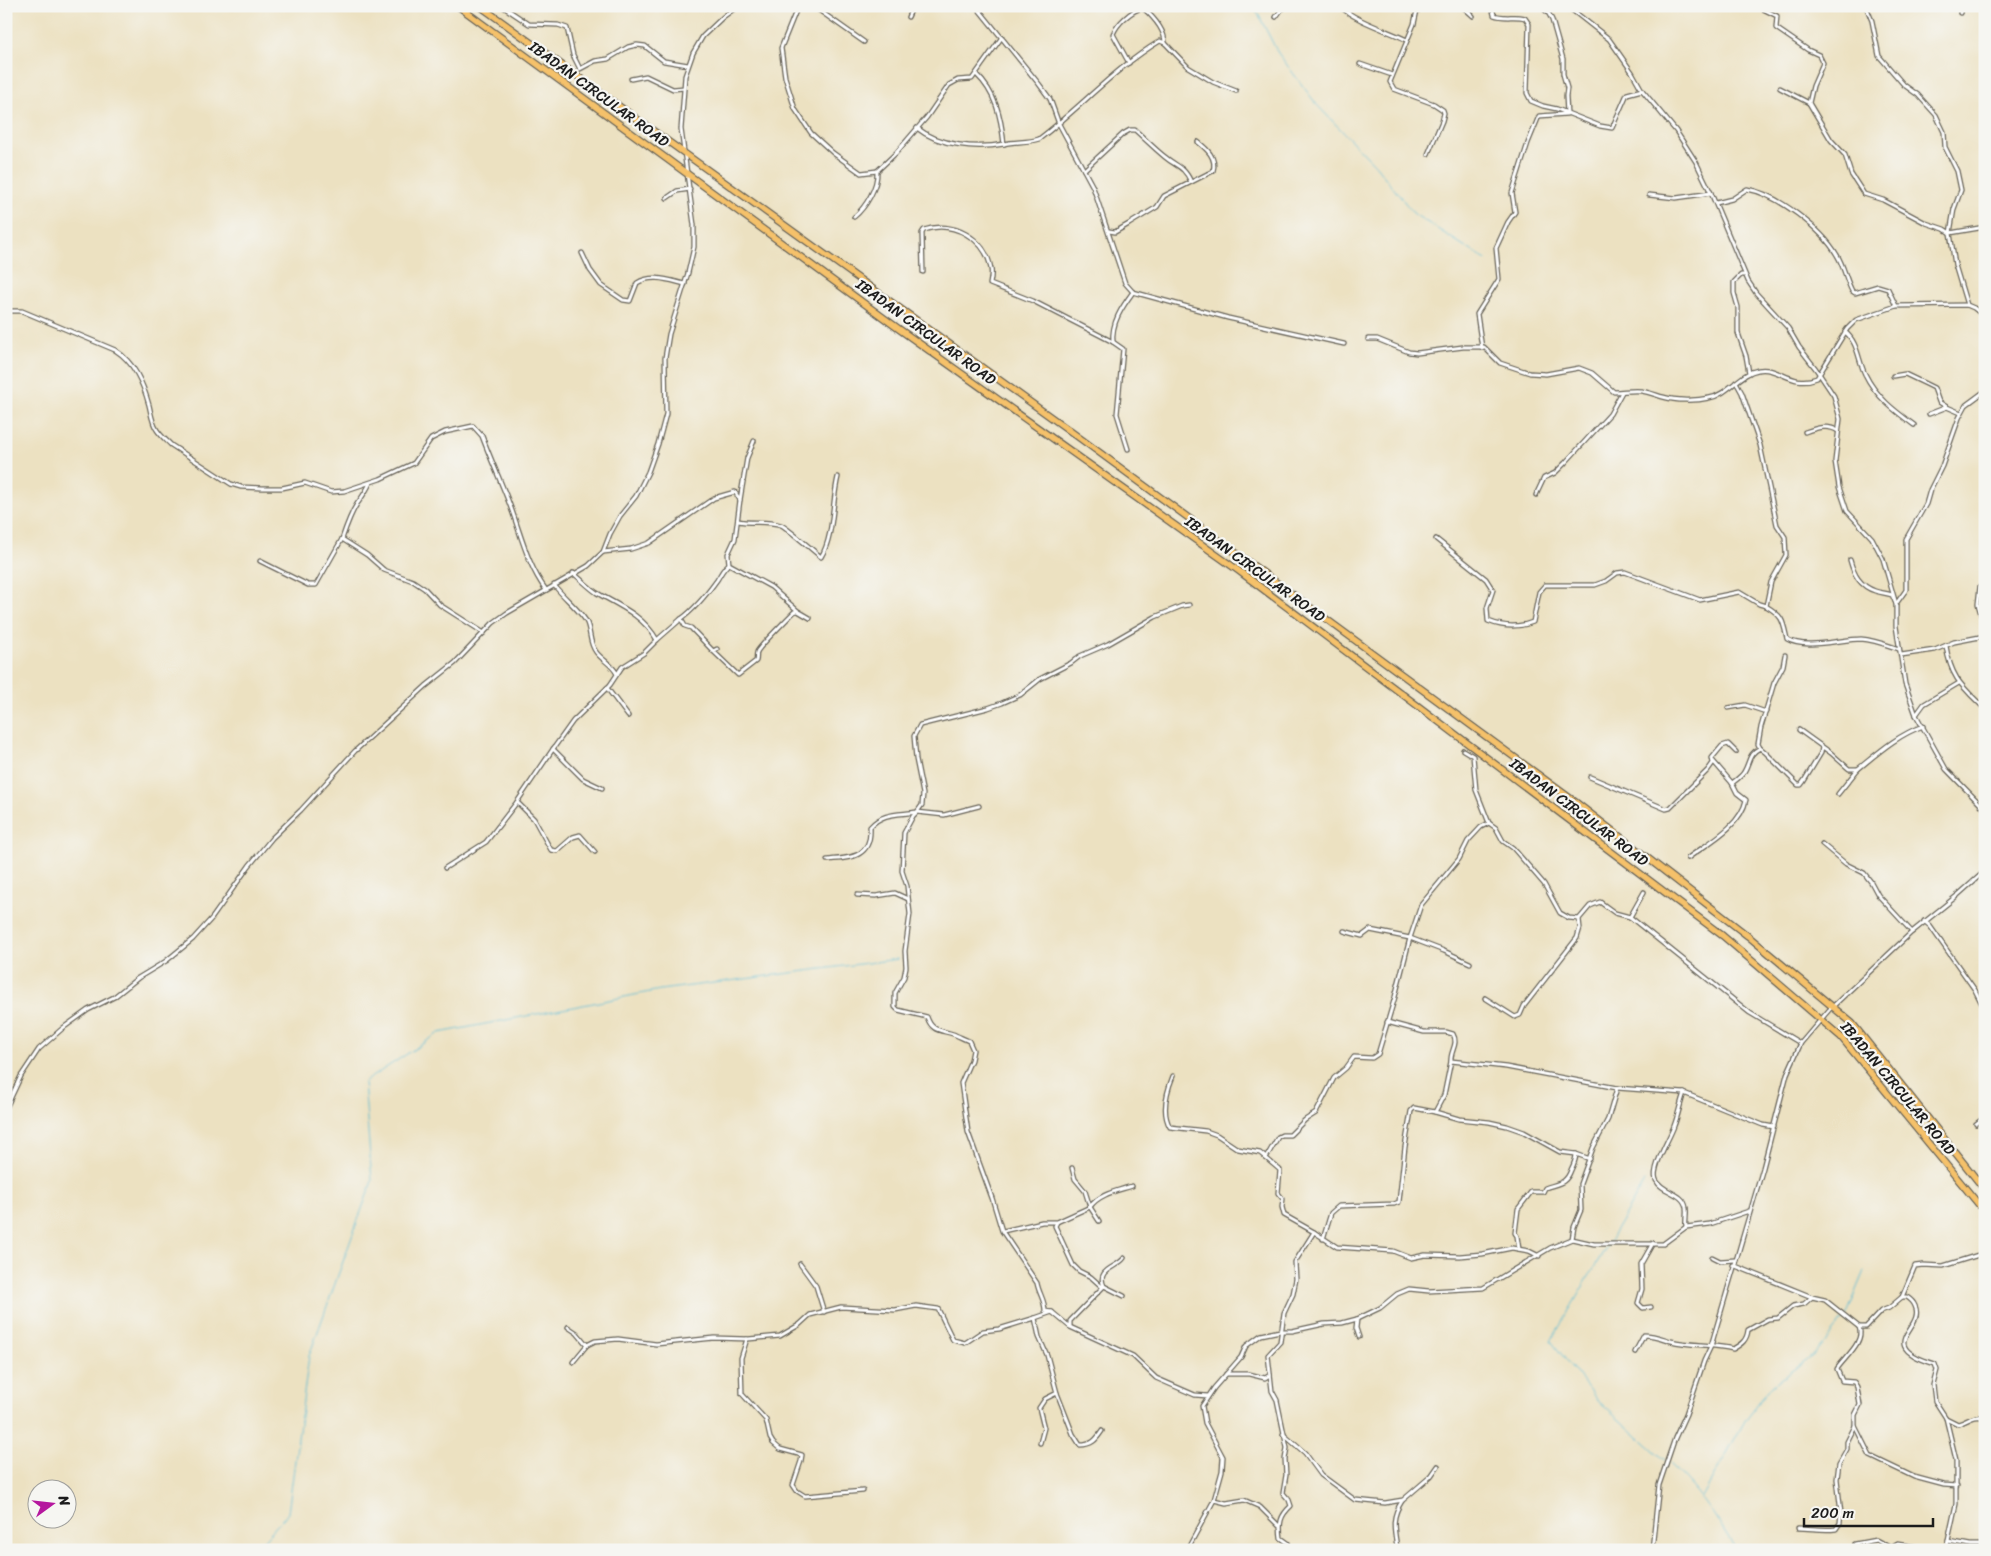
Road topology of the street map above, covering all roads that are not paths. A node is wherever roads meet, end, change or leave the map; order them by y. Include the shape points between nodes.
1 (458, 6) edge
2 (480, 6) edge
3 (502, 6) edge
4 (738, 6) edge
5 (798, 6) edge
6 (813, 6) edge
7 (913, 6) edge
8 (976, 6) edge
9 (1284, 6) edge
10 (1340, 6) edge
11 (1418, 6) edge
12 (1462, 6) edge
13 (1492, 6) edge
14 (1541, 6) edge
15 (1567, 6) edge
16 (1757, 6) edge
17 (1866, 6) edge
18 (1961, 6) edge
19 (1960, 14) dead end
20 (1473, 16) dead end
21 (908, 17) dead end
22 (1276, 17) dead end
23 (1002, 37) junction
24 (1408, 40) junction
25 (864, 42) dead end
26 (1165, 43) junction
27 (1129, 63) junction
28 (1360, 64) dead end
29 (688, 65) junction
30 (976, 74) junction
31 (1392, 75) junction
32 (631, 79) dead end
33 (684, 88) junction
34 (1780, 88) dead end
35 (1236, 90) dead end
36 (1642, 90) junction
37 (1809, 103) junction
38 (1567, 114) junction
39 (1059, 124) junction
40 (917, 128) junction
41 (1198, 142) dead end
42 (1004, 144) junction
43 (1428, 154) dead end
44 (1084, 170) junction
45 (877, 171) junction
46 (1191, 182) junction
47 (690, 189) junction
48 (1712, 193) junction
49 (1649, 196) dead end
50 (667, 198) dead end
51 (1716, 203) junction
52 (854, 217) dead end
53 (1985, 227) edge
54 (1109, 231) junction
55 (1950, 233) junction
56 (582, 253) dead end
57 (923, 272) dead end
58 (1745, 274) junction
59 (685, 284) junction
60 (1133, 292) junction
61 (1966, 305) junction
62 (1896, 306) junction
63 (6, 311) edge
64 (1985, 317) edge
65 (1845, 332) junction
66 (1368, 339) dead end
67 (1112, 342) junction
68 (1344, 344) dead end
69 (1482, 348) junction
70 (1749, 373) junction
71 (1820, 375) junction
72 (1893, 376) dead end
73 (1736, 382) junction
74 (1985, 391) edge
75 (1622, 392) junction
76 (1947, 407) junction
77 (1962, 413) junction
78 (1929, 414) dead end
79 (1914, 425) dead end
80 (1838, 431) junction
81 (1805, 432) dead end
82 (754, 441) dead end
83 (1128, 449) dead end
84 (838, 477) dead end
85 (370, 483) junction
86 (1536, 495) dead end
87 (740, 500) junction
88 (738, 521) junction
89 (342, 539) junction
90 (1436, 539) dead end
91 (603, 552) junction
92 (1850, 560) dead end
93 (260, 561) dead end
94 (729, 564) junction
95 (573, 573) junction
96 (1985, 584) edge
97 (554, 585) junction
98 (546, 590) junction
99 (1896, 604) junction
100 (1189, 605) dead end
101 (1766, 606) junction
102 (798, 611) junction
103 (810, 618) dead end
104 (681, 619) junction
105 (1985, 628) edge
106 (484, 633) junction
107 (1985, 636) edge
108 (657, 640) junction
109 (1946, 646) junction
110 (1900, 649) junction
111 (1785, 655) dead end
112 (1901, 655) junction
113 (617, 674) junction
114 (1959, 683) junction
115 (607, 688) junction
116 (1728, 708) dead end
117 (1985, 709) edge
118 (1766, 712) junction
119 (1916, 715) junction
120 (628, 716) dead end
121 (1923, 726) junction
122 (1799, 730) dead end
123 (1822, 747) junction
124 (1760, 748) junction
125 (553, 749) junction
126 (1462, 750) dead end
127 (1736, 752) dead end
128 (1712, 758) junction
129 (1858, 769) junction
130 (1590, 777) dead end
131 (1732, 784) junction
132 (602, 788) dead end
133 (1838, 794) dead end
134 (518, 802) junction
135 (979, 806) dead end
136 (1985, 809) edge
137 (917, 812) junction
138 (1489, 823) junction
139 (1822, 844) dead end
140 (596, 852) dead end
141 (1688, 858) dead end
142 (827, 860) dead end
143 (445, 868) dead end
144 (1985, 871) edge
145 (1644, 892) dead end
146 (856, 895) dead end
147 (908, 898) junction
148 (1630, 917) junction
149 (1579, 919) junction
150 (1924, 921) junction
151 (1344, 931) dead end
152 (1912, 932) junction
153 (1410, 938) junction
154 (1470, 963) dead end
155 (1485, 998) dead end
156 (1985, 1010) edge
157 (1387, 1022) junction
158 (1801, 1043) junction
159 (1452, 1060) junction
160 (1173, 1076) dead end
161 (1617, 1088) junction
162 (1684, 1093) junction
163 (6, 1108) edge
164 (1436, 1112) junction
165 (1985, 1117) edge
166 (1976, 1124) dead end
167 (1774, 1127) junction
168 (1576, 1154) junction
169 (1266, 1158) junction
170 (1590, 1158) junction
171 (1072, 1168) dead end
172 (1132, 1186) dead end
173 (1985, 1190) edge
174 (1090, 1207) junction
175 (1749, 1211) junction
176 (1985, 1212) edge
177 (1057, 1222) junction
178 (1098, 1222) dead end
179 (1686, 1227) junction
180 (1002, 1231) junction
181 (1314, 1232) junction
182 (1323, 1239) junction
183 (1572, 1239) junction
184 (1653, 1243) junction
185 (1519, 1249) junction
186 (1985, 1253) edge
187 (1539, 1256) junction
188 (1712, 1257) dead end
189 (1124, 1258) dead end
190 (1735, 1260) junction
191 (800, 1264) dead end
192 (1733, 1265) junction
193 (1104, 1286) junction
194 (1124, 1296) dead end
195 (1812, 1296) junction
196 (1902, 1297) junction
197 (1651, 1308) dead end
198 (824, 1312) junction
199 (1052, 1312) junction
200 (1035, 1318) junction
201 (1357, 1319) junction
202 (1859, 1326) junction
203 (568, 1327) dead end
204 (1070, 1327) junction
205 (1280, 1331) junction
206 (1360, 1337) dead end
207 (747, 1339) junction
208 (586, 1345) junction
209 (1711, 1346) junction
210 (1635, 1352) dead end
211 (574, 1362) dead end
212 (1226, 1374) junction
213 (1270, 1374) junction
214 (1056, 1393) junction
215 (1208, 1396) junction
216 (1946, 1418) junction
217 (1985, 1418) edge
218 (1958, 1424) junction
219 (1856, 1426) junction
220 (1949, 1430) junction
221 (1102, 1431) dead end
222 (1283, 1434) junction
223 (1040, 1442) dead end
224 (1438, 1466) dead end
225 (1957, 1486) junction
226 (863, 1491) dead end
227 (1214, 1500) junction
228 (1403, 1500) junction
229 (1280, 1526) junction
230 (1798, 1528) dead end
231 (1948, 1541) junction
232 (1855, 1544) dead end
233 (1985, 1545) edge
234 (1187, 1550) edge
235 (1292, 1550) edge
236 (1404, 1550) edge
237 (1652, 1550) edge
238 (1946, 1550) edge

1 - 176 highway, IBADAN CIRCULAR ROAD via 899,329 1238,571 1722,936 1841,1037
2 - 173 highway, IBADAN CIRCULAR ROAD via 1153,492 1574,801 1748,936 1852,1023
3 - 29 street via 529,24 567,28 580,69 637,45 645,46 664,61
4 - 29 street via 703,36
5 - 45 street via 782,48 785,77 795,109 811,132 833,153 862,173
6 - 25 street
7 - 21 street
8 - 23 street
9 - 22 street
10 - 24 street via 1345,12
11 - 24 street
12 - 20 street
13 - 38 street via 1494,14 1500,17 1517,16 1525,18 1529,24 1526,93 1531,101
14 - 38 street via 1550,14 1563,59 1563,74 1568,88
15 - 36 street via 1609,39
16 - 37 street via 1776,16 1776,28 1819,55 1822,63
17 - 55 street via 1879,56 1936,114 1944,132 1945,147 1957,171 1961,190
18 - 19 street
23 - 30 street
23 - 39 street via 1040,84
24 - 31 street
26 - 27 street via 1160,41
26 - 27 street via 1164,35 1150,14 1142,8 1137,9 1113,34
26 - 35 street via 1188,67 1213,82
27 - 39 street
28 - 31 street
29 - 33 street
30 - 40 street via 972,79 958,80 949,85
30 - 42 street via 986,84 998,108
31 - 43 street via 1390,82 1394,89 1443,110 1442,122
32 - 33 street via 646,76 674,89
33 - 47 street via 681,129
34 - 37 street
36 - 38 street via 1627,94 1612,128
36 - 48 street via 1676,131
37 - 55 street via 1831,140 1845,154 1851,174 1864,194
38 - 69 street via 1539,116 1528,143 1512,193 1515,212 1496,248 1499,279 1477,314
39 - 42 street via 1039,139
39 - 44 street
40 - 42 street via 926,135 963,145
40 - 45 street
41 - 46 street via 1212,157 1214,167 1213,171
44 - 46 street via 1123,134 1135,130 1188,173
44 - 54 street
45 - 52 street via 874,187 862,210
46 - 54 street via 1164,196 1157,207 1147,213 1115,232
47 - 50 street via 678,191
47 - 59 street via 694,247
48 - 49 street via 1676,198
48 - 51 street
51 - 58 street
51 - 62 street via 1732,199 1747,189 1774,198 1808,222 1829,243 1852,291 1855,293 1878,286 1888,289
53 - 55 street
54 - 60 street via 1125,283
55 - 61 street
56 - 59 street via 596,280 624,300 630,301 637,283 644,279 666,278
57 - 67 street via 924,230 965,232 979,243 987,257 992,269 990,284 1033,301
58 - 70 street via 1734,282 1734,293 1738,307 1738,333
58 - 71 street
59 - 91 street via 665,358 666,414 658,444 636,496 620,516
60 - 67 street via 1121,309 1112,331
60 - 68 street via 1228,318
61 - 62 street
61 - 64 street
62 - 65 street via 1856,320
63 - 85 street via 22,311 36,316 126,357 146,392 157,430 171,445 231,484 282,488 305,483 331,492
65 - 71 street
65 - 79 street via 1851,337 1866,376 1882,400
66 - 69 street via 1417,353
67 - 83 street via 1123,349 1117,414
69 - 75 street via 1500,363 1530,373 1546,374 1579,368 1592,372 1614,392
70 - 71 street via 1767,369 1800,382 1808,382
70 - 73 street
71 - 80 street via 1837,402
72 - 76 street via 1905,374 1934,388 1939,402
73 - 75 street via 1709,398 1675,399 1639,391
73 - 101 street via 1760,445 1777,525 1785,537 1786,555 1771,582
74 - 77 street via 1966,405
75 - 86 street via 1610,414 1565,463 1544,478
76 - 77 street
76 - 78 street
77 - 99 street via 1926,504 1906,539 1906,590
80 - 81 street via 1820,427
80 - 99 street via 1835,471 1845,505 1880,552
82 - 87 street via 747,458
84 - 88 street via 833,518 821,557 783,525
85 - 89 street via 349,519
85 - 98 street via 414,463 431,440 444,432 470,426 476,428 512,510 523,544
87 - 88 street
87 - 91 street via 735,492 714,498 649,543
88 - 94 street via 735,540 728,554
89 - 93 street via 316,585 308,585
89 - 106 street via 368,555 384,570 413,581 440,605
90 - 101 street via 1486,580 1493,590 1487,608 1488,621 1500,626 1523,626 1533,622 1539,592 1545,585 1595,584 1625,572 1700,600 1739,592
91 - 95 street via 588,566
92 - 99 street via 1855,576 1862,584 1892,595
94 - 102 street via 770,587
94 - 104 street
95 - 97 street
95 - 108 street via 633,614
96 - 105 street via 1980,586 1978,604
97 - 98 street
97 - 113 street via 587,622 597,654 613,665
98 - 106 street via 507,612
99 - 110 street
100 - 137 street via 1155,617 1080,656 1040,679 1020,695 988,708 920,725 914,736 923,794 922,805
101 - 110 street via 1779,614 1787,639 1792,642 1878,641
102 - 103 street
102 - 104 street via 762,645 756,661 738,675
104 - 108 street
106 - 163 street via 455,663 355,751 272,838 193,940 114,997 88,1010 39,1050 21,1076
107 - 109 street
108 - 113 street
109 - 112 street
109 - 114 street via 1949,665
110 - 112 street
111 - 118 street
112 - 119 street via 1905,684
113 - 115 street
114 - 117 street
114 - 119 street via 1924,704
115 - 120 street
115 - 125 street via 573,721
116 - 118 street via 1745,704
118 - 124 street via 1759,737
119 - 121 street
121 - 129 street via 1886,746
121 - 136 street via 1946,769
122 - 123 street
123 - 124 street via 1798,786
123 - 129 street via 1849,769
124 - 131 street via 1753,752 1745,771
125 - 132 street via 583,779
125 - 134 street
126 - 138 street via 1473,756 1476,790
127 - 128 street via 1728,744
128 - 130 street via 1713,763 1708,770 1666,809
128 - 131 street
129 - 133 street
131 - 141 street via 1746,800 1744,810 1733,824
134 - 140 street via 534,819 551,850 557,851 580,835
134 - 143 street via 486,842
135 - 137 street via 944,815
137 - 142 street via 877,818 870,827 871,840 865,850 851,857
137 - 147 street via 904,833 902,871
138 - 149 street via 1544,884 1560,913
138 - 153 street via 1468,841 1459,859 1422,906
139 - 152 street via 1846,864 1864,873 1878,895
144 - 150 street
145 - 148 street
146 - 147 street via 895,893
147 - 180 street via 906,967 895,993 896,1007 927,1017 929,1024 938,1031 960,1037 971,1045 971,1060 960,1083 968,1132
148 - 149 street via 1615,913 1600,902 1590,906
148 - 158 street via 1750,1013
149 - 155 street via 1577,938 1520,1015 1515,1017
150 - 152 street
150 - 156 street via 1971,984
151 - 153 street via 1362,936 1370,930
152 - 158 street via 1829,1010
153 - 154 street
153 - 157 street
157 - 159 street via 1424,1032 1454,1034 1456,1042
157 - 169 street via 1378,1054 1372,1058 1354,1057 1334,1078 1316,1112 1290,1135 1278,1137
158 - 167 street via 1787,1074
159 - 161 street
159 - 164 street via 1444,1095
160 - 169 street via 1166,1100 1166,1121 1170,1127 1206,1131 1238,1149 1260,1153
161 - 162 street
161 - 170 street
162 - 167 street
162 - 179 street via 1675,1126 1654,1173 1662,1187 1682,1200 1686,1208
164 - 168 street via 1458,1119 1507,1126 1560,1152
164 - 182 street via 1414,1108 1412,1111 1404,1147 1399,1202 1339,1206 1331,1213
165 - 166 street
167 - 175 street
168 - 170 street
168 - 185 street via 1569,1178 1545,1188 1543,1192 1531,1192 1518,1209 1515,1233
169 - 181 street via 1280,1170 1278,1193 1283,1199 1284,1215
170 - 183 street via 1580,1184 1581,1210
171 - 174 street
172 - 174 street via 1108,1194 1094,1201
174 - 177 street
174 - 178 street
175 - 179 street via 1710,1224
175 - 190 street
177 - 180 street
177 - 193 street via 1055,1226 1073,1265
179 - 184 street via 1663,1244
180 - 199 street via 1037,1283 1045,1301 1045,1311
181 - 182 street
181 - 205 street via 1295,1262 1293,1294 1284,1312
182 - 185 street via 1337,1247 1393,1251 1411,1258
183 - 184 street via 1594,1244
183 - 187 street
184 - 197 street via 1641,1264 1642,1289 1638,1303 1643,1308
185 - 187 street
186 - 196 street via 1943,1266 1915,1266
187 - 201 street via 1483,1288 1410,1289
188 - 190 street via 1720,1261
189 - 193 street via 1104,1273
190 - 192 street
191 - 198 street via 816,1286
192 - 195 street
192 - 209 street
193 - 194 street
193 - 204 street via 1070,1321
195 - 202 street via 1825,1300
195 - 209 street via 1778,1318 1768,1319 1748,1330 1747,1338 1733,1349
196 - 202 street via 1880,1311 1866,1327
196 - 216 street via 1907,1297 1916,1306 1905,1350 1918,1359 1935,1364 1938,1370 1933,1384 1935,1401
198 - 200 street via 841,1307 896,1310 916,1306 938,1309 953,1340 965,1343 983,1331 999,1330
198 - 207 street via 810,1315 780,1336
199 - 200 street
199 - 204 street
200 - 214 street
201 - 205 street
201 - 206 street
202 - 219 street via 1860,1339 1837,1369 1842,1381 1854,1382 1857,1386 1860,1405 1855,1415
203 - 208 street
204 - 215 street via 1133,1356 1156,1378 1194,1395
205 - 212 street via 1261,1335 1246,1346
205 - 213 street via 1280,1342 1268,1355
207 - 208 street via 714,1338 656,1344 618,1338
207 - 226 street via 741,1358 742,1394 766,1420 773,1443 780,1449 802,1455 793,1485 796,1491 805,1496
208 - 211 street
209 - 210 street via 1644,1334
209 - 237 street via 1659,1485
212 - 213 street via 1265,1378
212 - 215 street
213 - 222 street
214 - 221 street via 1080,1445 1089,1445
214 - 223 street via 1045,1399 1039,1408 1044,1428
215 - 227 street via 1202,1406 1206,1423 1223,1457
216 - 218 street
216 - 220 street
217 - 218 street via 1976,1416
218 - 220 street
219 - 225 street via 1870,1456 1914,1477
219 - 230 street via 1839,1463 1840,1523 1836,1529 1822,1531
220 - 225 street via 1956,1460
222 - 228 street via 1305,1454 1321,1476 1355,1500 1377,1503
222 - 229 street via 1287,1448 1283,1493 1291,1506 1282,1514
224 - 228 street
225 - 231 street
227 - 229 street via 1226,1503 1244,1500 1260,1507
227 - 234 street
228 - 236 street via 1394,1513 1394,1530 1397,1547
229 - 235 street via 1281,1538
231 - 233 street
231 - 238 street
232 - 238 street via 1876,1540 1891,1548 1898,1544

